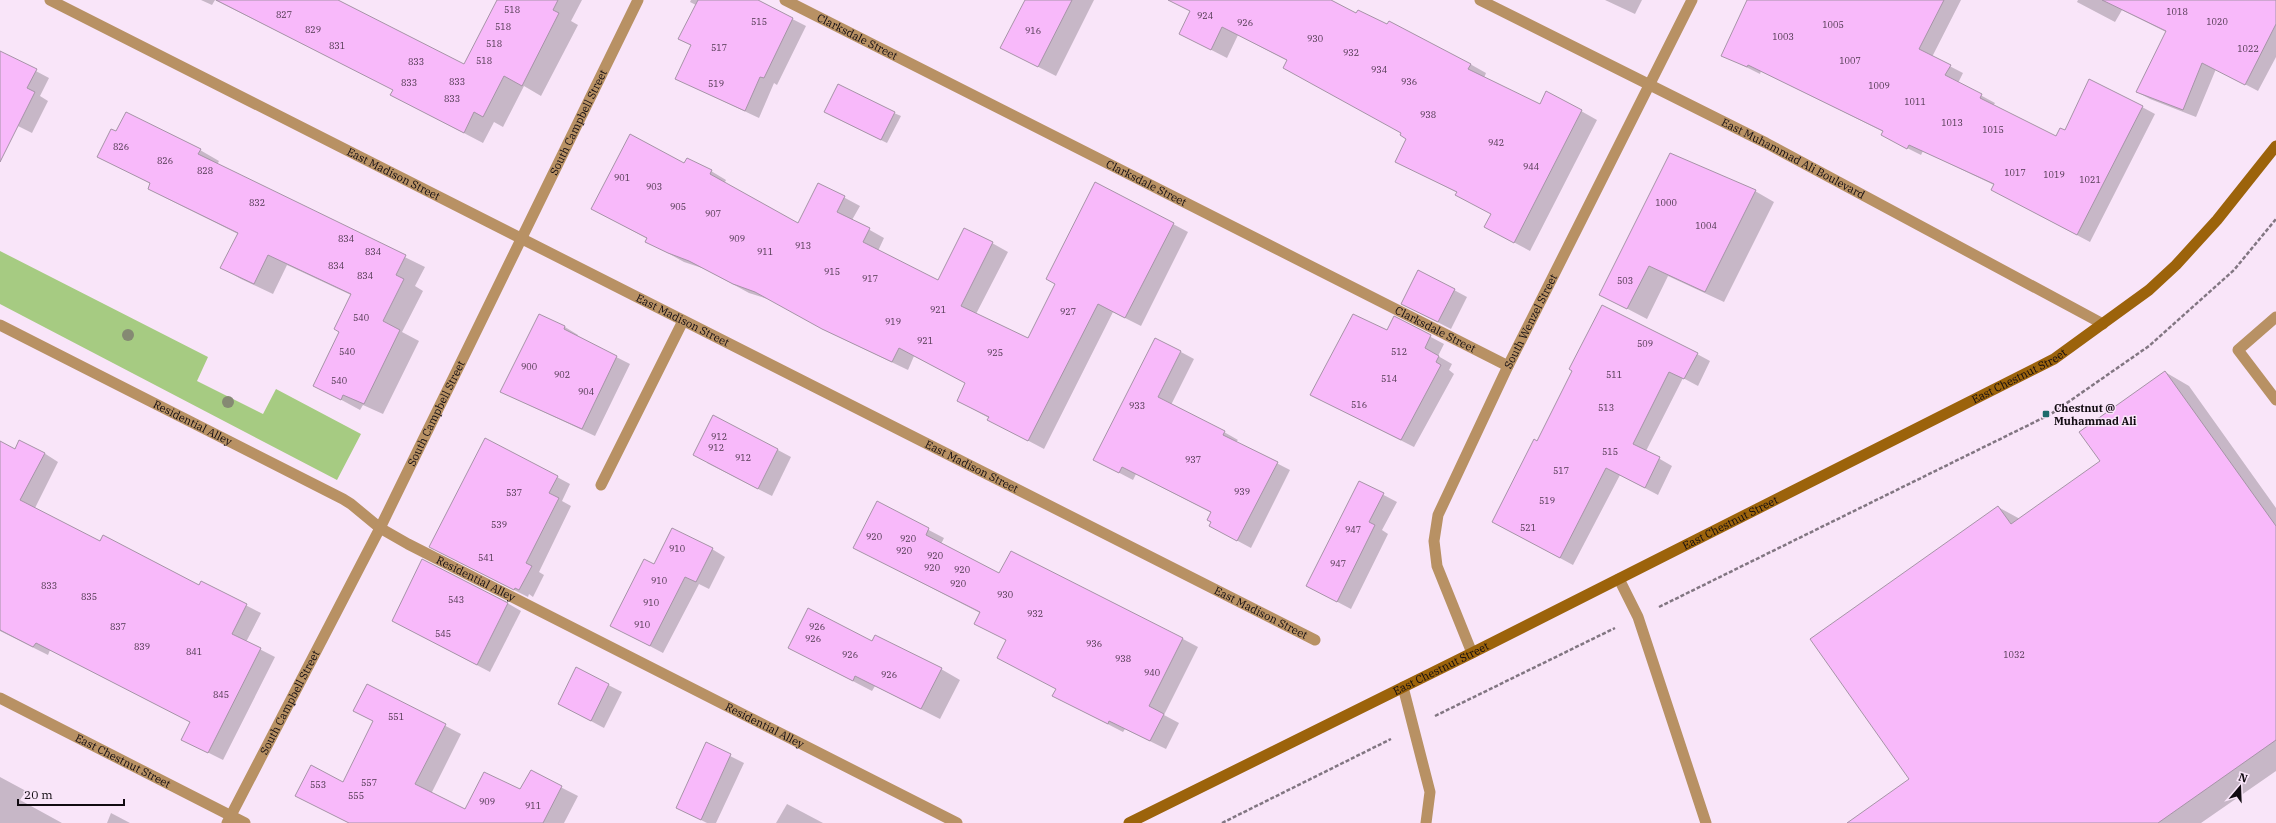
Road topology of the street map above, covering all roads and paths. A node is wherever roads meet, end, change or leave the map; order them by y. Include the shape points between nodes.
1 (50, 0) edge
2 (638, 0) edge
3 (785, 0) edge
4 (1480, 0) edge
5 (1692, 0) edge
6 (1650, 85) junction
7 (2276, 146) edge
8 (2276, 219) edge
9 (520, 239) junction
10 (2276, 317) edge
11 (683, 321) junction
12 (2103, 324) junction
13 (0, 325) edge
14 (1508, 366) junction
15 (2276, 400) edge
16 (601, 485) dead end
17 (380, 528) junction
18 (1619, 579) junction
19 (1638, 617) junction
20 (1315, 640) dead end
21 (1472, 653) junction
22 (1403, 687) junction
23 (0, 698) edge
24 (1412, 728) junction
25 (229, 819) edge
26 (245, 823) edge
27 (957, 823) edge
28 (1129, 823) edge
29 (1222, 823) edge
30 (1426, 823) edge
31 (1706, 823) edge

1 - 9 street, East Madison Street
2 - 9 street, South Campbell Street
3 - 14 street, Clarksdale Street
4 - 6 street, East Muhammad Ali Boulevard
5 - 6 street, South Wenzel Street
6 - 12 street, East Muhammad Ali Boulevard via 1766,143
6 - 14 street, South Wenzel Street
7 - 12 main road, East Chestnut Street via 2217,220 2176,265 2149,290
8 - 19 path via 2234,270 2149,346 2051,414
9 - 11 street, East Madison Street
9 - 17 street, South Campbell Street
10 - 15 street via 2238,350
11 - 16 street
11 - 20 street, East Madison Street
12 - 18 main road, East Chestnut Street via 2054,359
13 - 17 street, Residential Alley via 343,499
14 - 21 street, South Wenzel Street via 1438,515 1434,541 1436,566
17 - 25 street, South Campbell Street
17 - 27 street, Residential Alley
18 - 19 street
18 - 21 main road, East Chestnut Street
19 - 24 path
19 - 31 street
21 - 22 main road, East Chestnut Street
22 - 24 street
22 - 28 main road, East Chestnut Street
23 - 25 street, East Chestnut Street
24 - 29 path
24 - 30 street via 1430,792
25 - 26 street, East Chestnut Street

